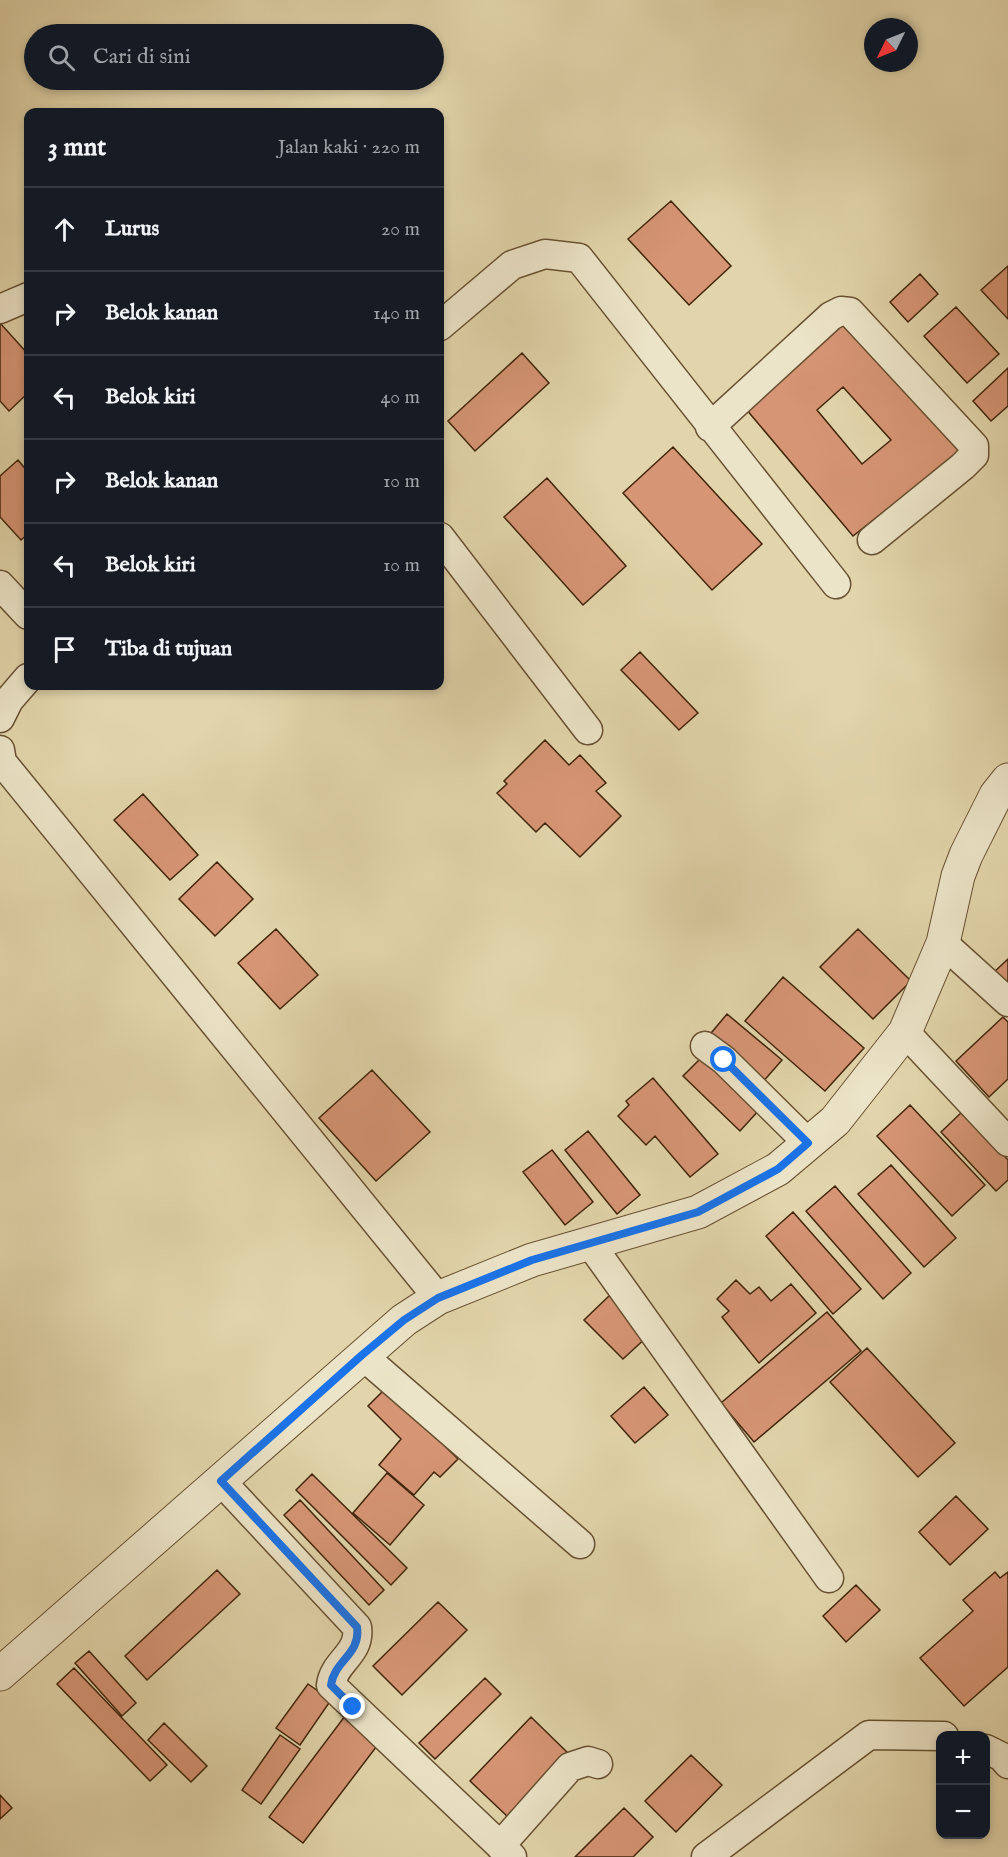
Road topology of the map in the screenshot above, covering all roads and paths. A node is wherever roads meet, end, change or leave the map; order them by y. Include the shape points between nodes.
1 (24, 299) edge
2 (0, 309) edge
3 (444, 323) edge
4 (710, 427) junction
5 (872, 540) dead end
6 (444, 542) edge
7 (836, 584) dead end
8 (0, 585) edge
9 (24, 611) edge
10 (24, 683) edge
11 (0, 718) edge
12 (588, 730) dead end
13 (0, 750) edge
14 (1008, 780) edge
15 (944, 943) junction
16 (1008, 1002) edge
17 (905, 1032) junction
18 (705, 1046) dead end
19 (1008, 1142) edge
20 (808, 1143) junction
21 (589, 1242) junction
22 (438, 1298) junction
23 (362, 1355) junction
24 (221, 1481) junction
25 (580, 1544) dead end
26 (829, 1578) dead end
27 (0, 1674) edge
28 (936, 1736) edge
29 (990, 1751) edge
30 (598, 1764) dead end
31 (1008, 1764) edge
32 (506, 1852) edge
33 (706, 1857) edge

1 - 2 street
3 - 4 street via 512,265 545,254 579,258
4 - 5 street via 831,316 850,312 974,446 974,455 963,466
4 - 7 street
6 - 12 street
8 - 9 street
10 - 11 street
13 - 22 street via 3,762
14 - 15 street via 996,795 962,865
15 - 16 street
15 - 17 street
17 - 19 street
17 - 20 street via 835,1120
18 - 20 street
20 - 21 street via 778,1169 698,1212
21 - 22 street
21 - 26 street
22 - 23 street
23 - 24 street
23 - 25 street
24 - 27 street
24 - 32 street via 357,1627 358,1639 351,1655 333,1674 331,1685
28 - 33 street via 869,1735
29 - 31 street
30 - 32 street via 588,1761 570,1767

